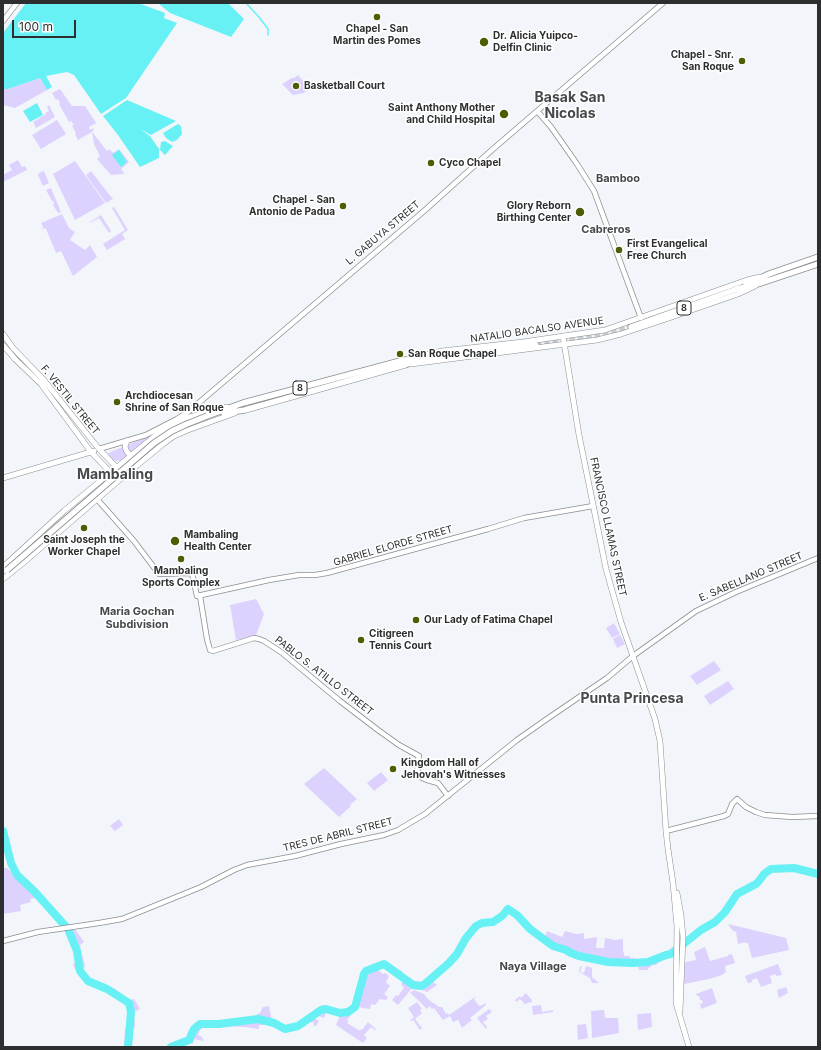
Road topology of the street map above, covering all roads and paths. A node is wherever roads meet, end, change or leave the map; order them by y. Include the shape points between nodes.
1 (18, 3) edge
2 (663, 3) edge
3 (3, 21) edge
4 (538, 112) junction
5 (818, 257) edge
6 (818, 264) edge
7 (761, 280) junction
8 (641, 318) junction
9 (631, 327) tunnel mouth
10 (3, 334) edge
11 (563, 336) junction
12 (3, 345) edge
13 (536, 345) tunnel mouth
14 (564, 345) junction
15 (404, 363) junction
16 (243, 403) junction
17 (245, 410) junction
18 (207, 416) junction
19 (127, 441) junction
20 (98, 449) junction
21 (91, 452) junction
22 (132, 455) junction
23 (116, 468) junction
24 (134, 468) junction
25 (111, 473) junction
26 (124, 476) junction
27 (3, 478) edge
28 (118, 481) junction
29 (90, 490) junction
30 (97, 500) junction
31 (593, 506) junction
32 (818, 558) edge
33 (4, 570) edge
34 (3, 579) edge
35 (198, 596) junction
36 (633, 656) junction
37 (448, 796) junction
38 (818, 816) edge
39 (666, 831) junction
40 (680, 937) junction
41 (3, 941) edge
42 (680, 1018) junction
43 (689, 1047) edge

1 - 3 street
2 - 4 street, L. GABUYA STREET
4 - 8 street via 594,191
4 - 19 street, L. GABUYA STREET via 188,412 146,435
5 - 7 main road, NATALIO BACALSO AVENUE / 8
6 - 7 main road, NATALIO BACALSO AVENUE / 8
7 - 8 main road, NATALIO BACALSO AVENUE / 8 via 747,280
7 - 9 main road, NATALIO BACALSO AVENUE / 8
7 - 14 main road, NATALIO BACALSO AVENUE / 8 via 738,294 621,334
8 - 11 main road, NATALIO BACALSO AVENUE / 8 via 605,330
10 - 20 main road, F. VESTIL STREET via 44,380
11 - 14 main road, FRANCISCO LLAMAS STREET
11 - 15 main road, NATALIO BACALSO AVENUE / 8 via 422,355
12 - 21 main road, F. VESTIL STREET via 46,390
13 - 15 main road, NATALIO BACALSO AVENUE / 8 via 444,355
14 - 15 main road, NATALIO BACALSO AVENUE / 8
14 - 31 main road, FRANCISCO LLAMAS STREET
15 - 16 main road, NATALIO BACALSO AVENUE / 8
15 - 17 main road, NATALIO BACALSO AVENUE / 8
16 - 18 main road, NATALIO BACALSO AVENUE / 8
16 - 22 main road, NATALIO BACALSO AVENUE / 8 via 176,423 156,435
17 - 18 main road, NATALIO BACALSO AVENUE / 8
17 - 24 main road, NATALIO BACALSO AVENUE / 8 via 198,425 174,436
18 - 33 main road, 8, bridge via 172,431 154,443
19 - 20 street, L. GABUYA STREET
19 - 22 main road via 125,449
20 - 21 main road
20 - 23 main road, F. VESTIL STREET
21 - 25 main road, F. VESTIL STREET
21 - 27 main road
22 - 23 main road, NATALIO BACALSO AVENUE / 8
22 - 24 main road via 136,461
23 - 25 main road, NATALIO BACALSO AVENUE / 8
23 - 26 main road, F. VESTIL STREET
24 - 26 main road, NATALIO BACALSO AVENUE / 8
25 - 28 main road, F. VESTIL STREET
25 - 29 main road, NATALIO BACALSO AVENUE / 8
26 - 28 main road, NATALIO BACALSO AVENUE / 8
28 - 30 main road, NATALIO BACALSO AVENUE / 8
29 - 30 street
29 - 33 main road, NATALIO BACALSO AVENUE / 8 via 64,511
30 - 34 main road, NATALIO BACALSO AVENUE / 8
30 - 35 street via 134,541 159,574 192,573
31 - 35 street, GABRIEL ELORDE STREET via 524,518 327,573 269,580
31 - 36 main road, FRANCISCO LLAMAS STREET via 609,581
32 - 36 street, E. SABELLANO STREET via 701,608
35 - 37 street, PABLO S. ATILLO STREET via 210,650 254,638 264,641 383,734 419,756 417,764 422,778 438,783
36 - 37 street, TRES DE ABRIL STREET via 607,678 517,740
36 - 39 main road, FRANCISCO LLAMAS STREET via 660,741
37 - 41 street, TRES DE ABRIL STREET via 413,822 384,835 247,865 122,919 38,932
38 - 39 street via 765,815 746,807 737,799 724,816
39 - 40 main road, FRANCISCO LLAMAS STREET
40 - 42 main road, FRANCISCO LLAMAS STREET
40 - 42 main road, FRANCISCO LLAMAS STREET via 676,953 676,1003
42 - 43 main road, FRANCISCO LLAMAS STREET

